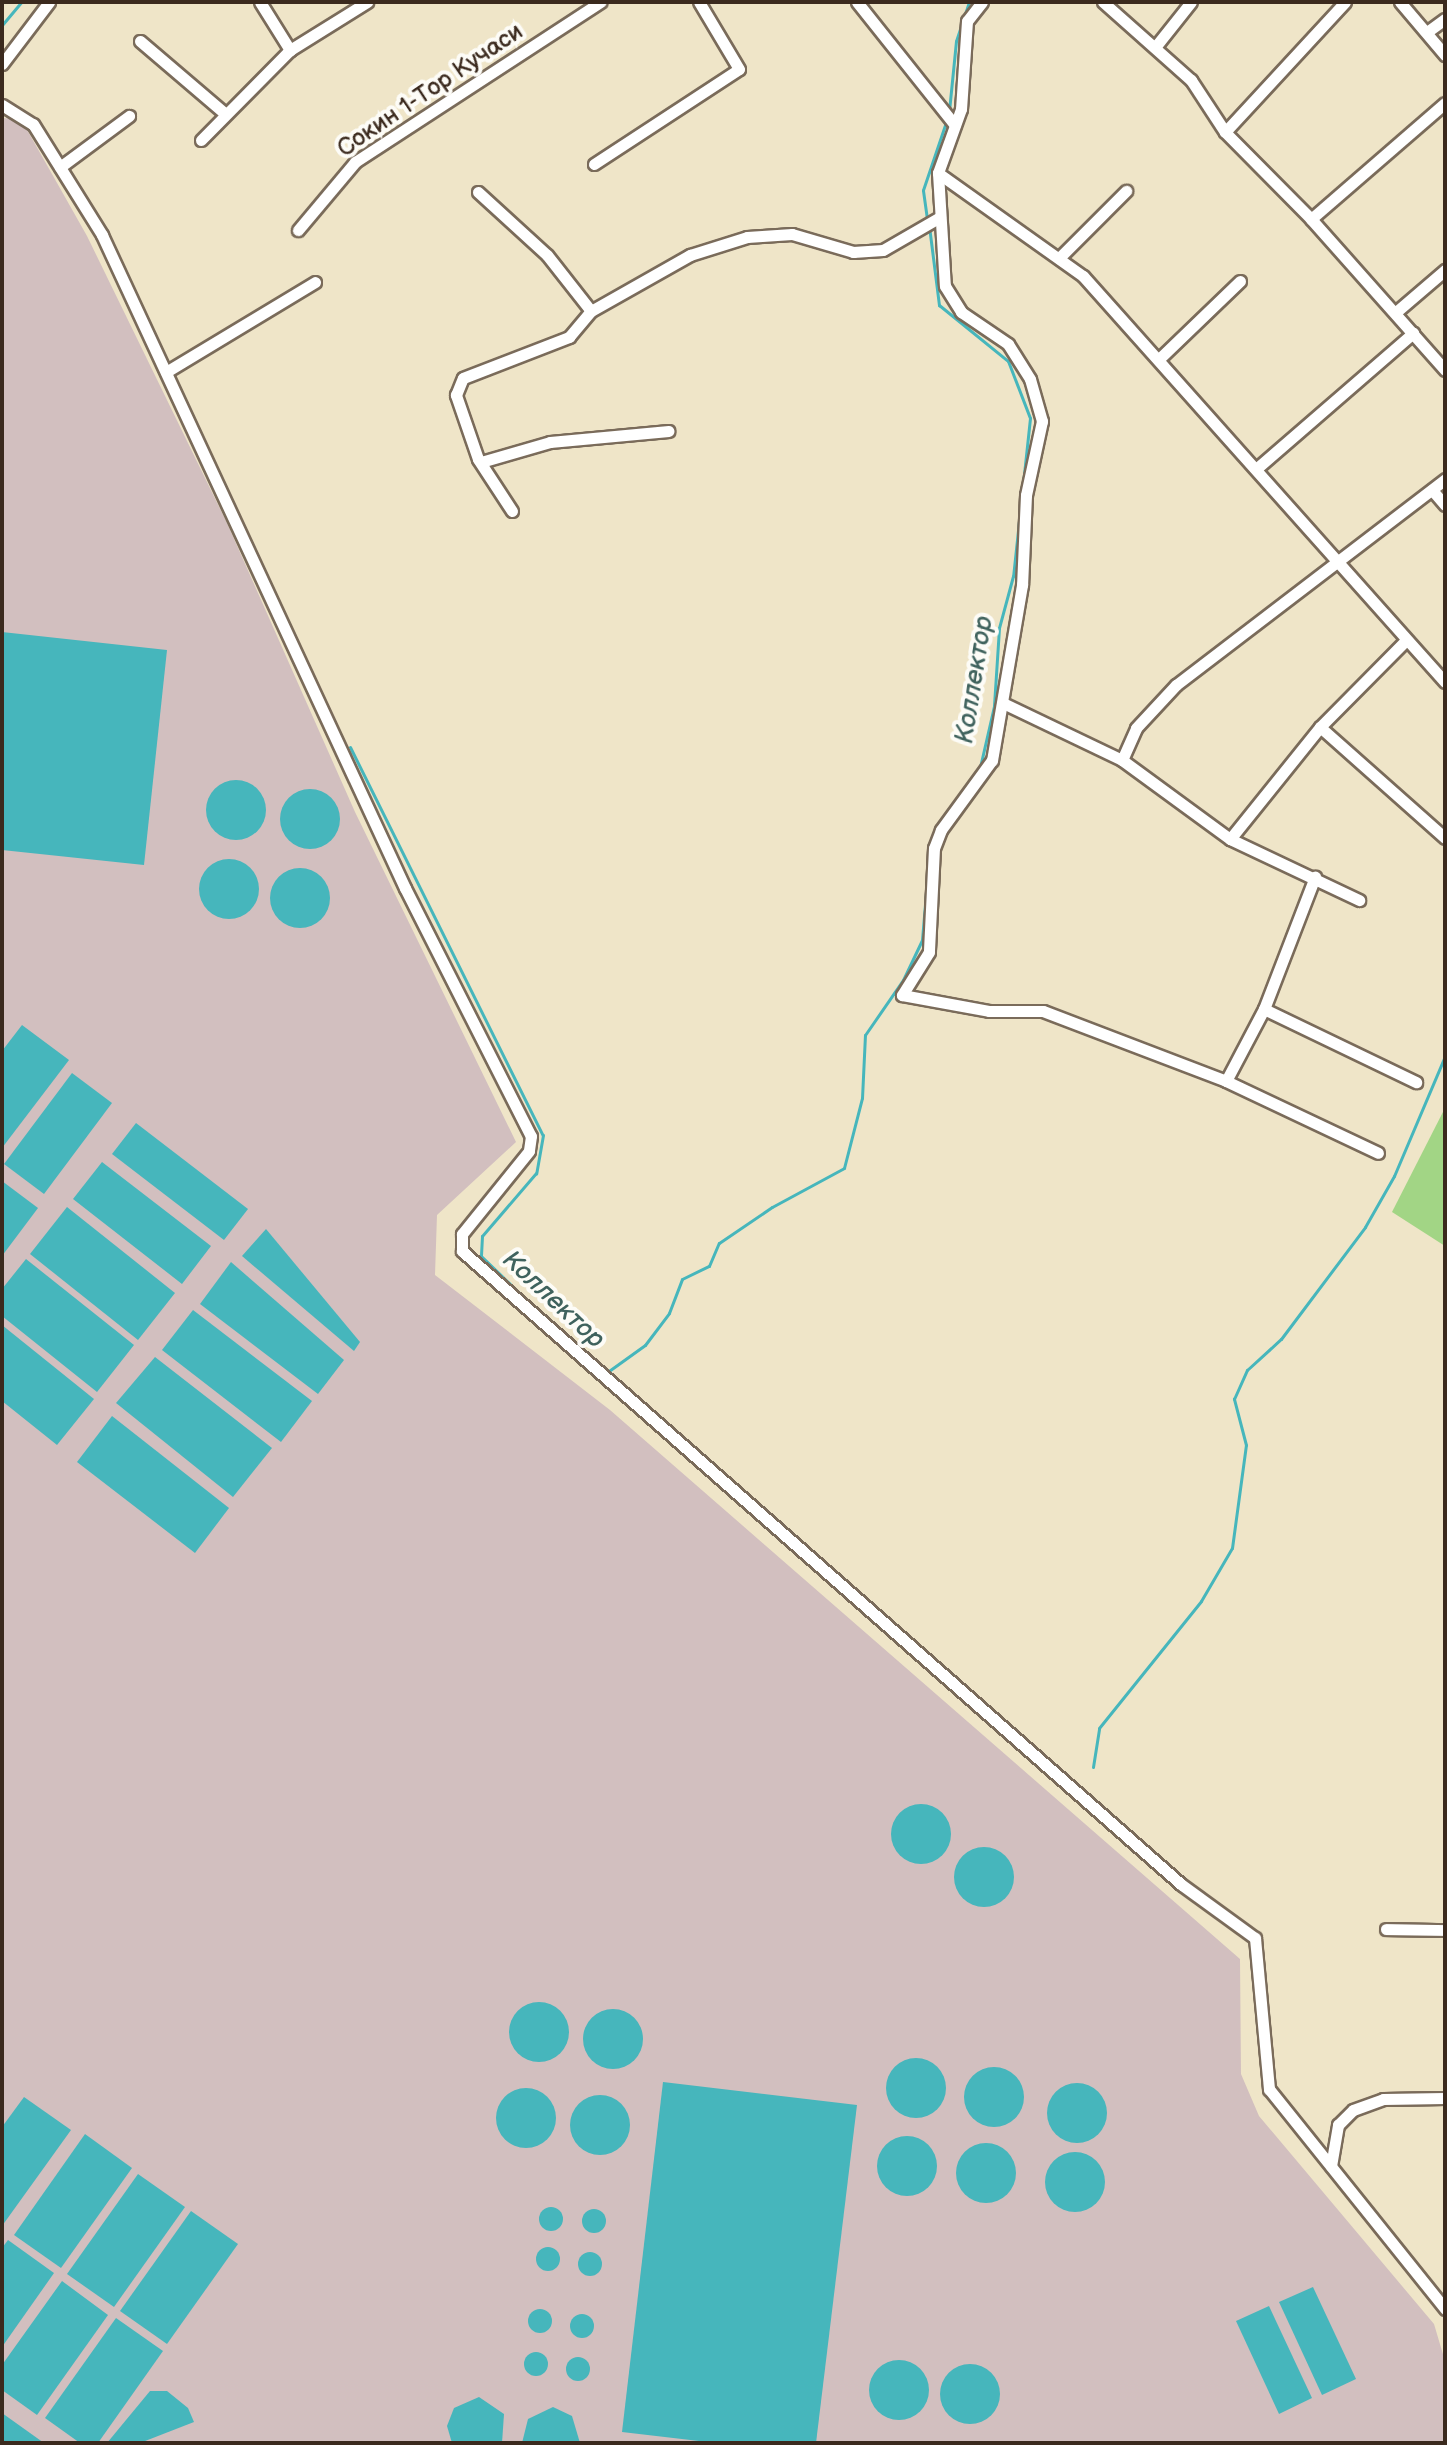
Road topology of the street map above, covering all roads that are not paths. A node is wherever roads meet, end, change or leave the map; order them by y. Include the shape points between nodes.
1 (49, 2) edge
2 (260, 2) edge
3 (367, 2) edge
4 (600, 2) edge
5 (699, 2) edge
6 (857, 2) edge
7 (982, 2) edge
8 (1103, 2) edge
9 (1191, 2) edge
10 (1345, 2) edge
11 (1400, 2) edge
12 (1445, 19) edge
13 (1427, 32) junction
14 (140, 41) dead end
15 (1156, 46) junction
16 (290, 50) junction
17 (1445, 55) edge
18 (2, 64) edge
19 (1445, 103) edge
20 (2, 105) edge
21 (223, 112) junction
22 (129, 116) dead end
23 (955, 125) junction
24 (1225, 132) junction
25 (201, 140) dead end
26 (594, 164) dead end
27 (60, 167) junction
28 (938, 173) junction
29 (1126, 191) dead end
30 (478, 192) dead end
31 (940, 217) junction
32 (1311, 219) junction
33 (298, 230) dead end
34 (1059, 258) junction
35 (1445, 270) edge
36 (1240, 281) dead end
37 (315, 282) dead end
38 (591, 311) junction
39 (1396, 312) junction
40 (1413, 333) junction
41 (1160, 358) junction
42 (1445, 370) edge
43 (166, 372) junction
44 (668, 431) dead end
45 (481, 462) junction
46 (1256, 469) junction
47 (1445, 479) edge
48 (1432, 490) junction
49 (1445, 505) edge
50 (512, 511) dead end
51 (1336, 563) junction
52 (1406, 640) junction
53 (1445, 682) edge
54 (1003, 703) junction
55 (1320, 727) junction
56 (1122, 760) junction
57 (1445, 838) edge
58 (1230, 839) junction
59 (1315, 877) junction
60 (1359, 900) dead end
61 (1264, 1009) junction
62 (1226, 1081) junction
63 (1416, 1082) dead end
64 (1378, 1153) dead end
65 (1386, 1929) dead end
66 (1445, 1930) edge
67 (1445, 2098) edge
68 (1331, 2166) junction
69 (1445, 2309) edge

1 - 18 street
2 - 16 street
3 - 16 street
4 - 33 street, Сокин 1-Тор Kучаси via 355,162
5 - 26 street via 739,69
6 - 23 street
7 - 23 street via 967,21 961,109
8 - 15 street
9 - 15 street
10 - 24 street
11 - 13 street
12 - 13 street
13 - 17 street
14 - 21 street
15 - 24 street via 1191,80
16 - 21 street
19 - 32 street
20 - 27 street via 33,124
21 - 25 street
22 - 27 street
23 - 28 street
24 - 32 street
27 - 43 street via 102,235
28 - 31 street
28 - 34 street
29 - 34 street
30 - 38 street via 547,255
31 - 38 street via 883,250 853,252 792,234 747,237 690,255
31 - 54 street via 945,286 961,312 1008,344 1030,379 1042,421 1026,495 1022,585
32 - 39 street
34 - 41 street via 1083,276
35 - 39 street
36 - 41 street
37 - 43 street
38 - 45 street via 569,337 463,378 456,395
39 - 40 street
40 - 42 street
40 - 46 street
41 - 46 street
43 - 68 street via 405,888 531,1136 529,1151 462,1234 462,1251 1182,1885 1255,1938 1265,2080 1279,2106
44 - 45 street via 561,440
45 - 50 street
46 - 51 street
47 - 48 street
48 - 49 street
48 - 51 street
51 - 52 street
51 - 56 street via 1176,685 1136,728
52 - 53 street
52 - 55 street
54 - 56 street
54 - 62 street via 992,760 941,830 934,848 929,952 902,995 989,1011 1043,1011
55 - 57 street
55 - 58 street
56 - 58 street
58 - 59 street
59 - 60 street
59 - 61 street
61 - 62 street
61 - 63 street
62 - 64 street
65 - 66 street
67 - 68 street via 1383,2099 1353,2110 1338,2125
68 - 69 street

